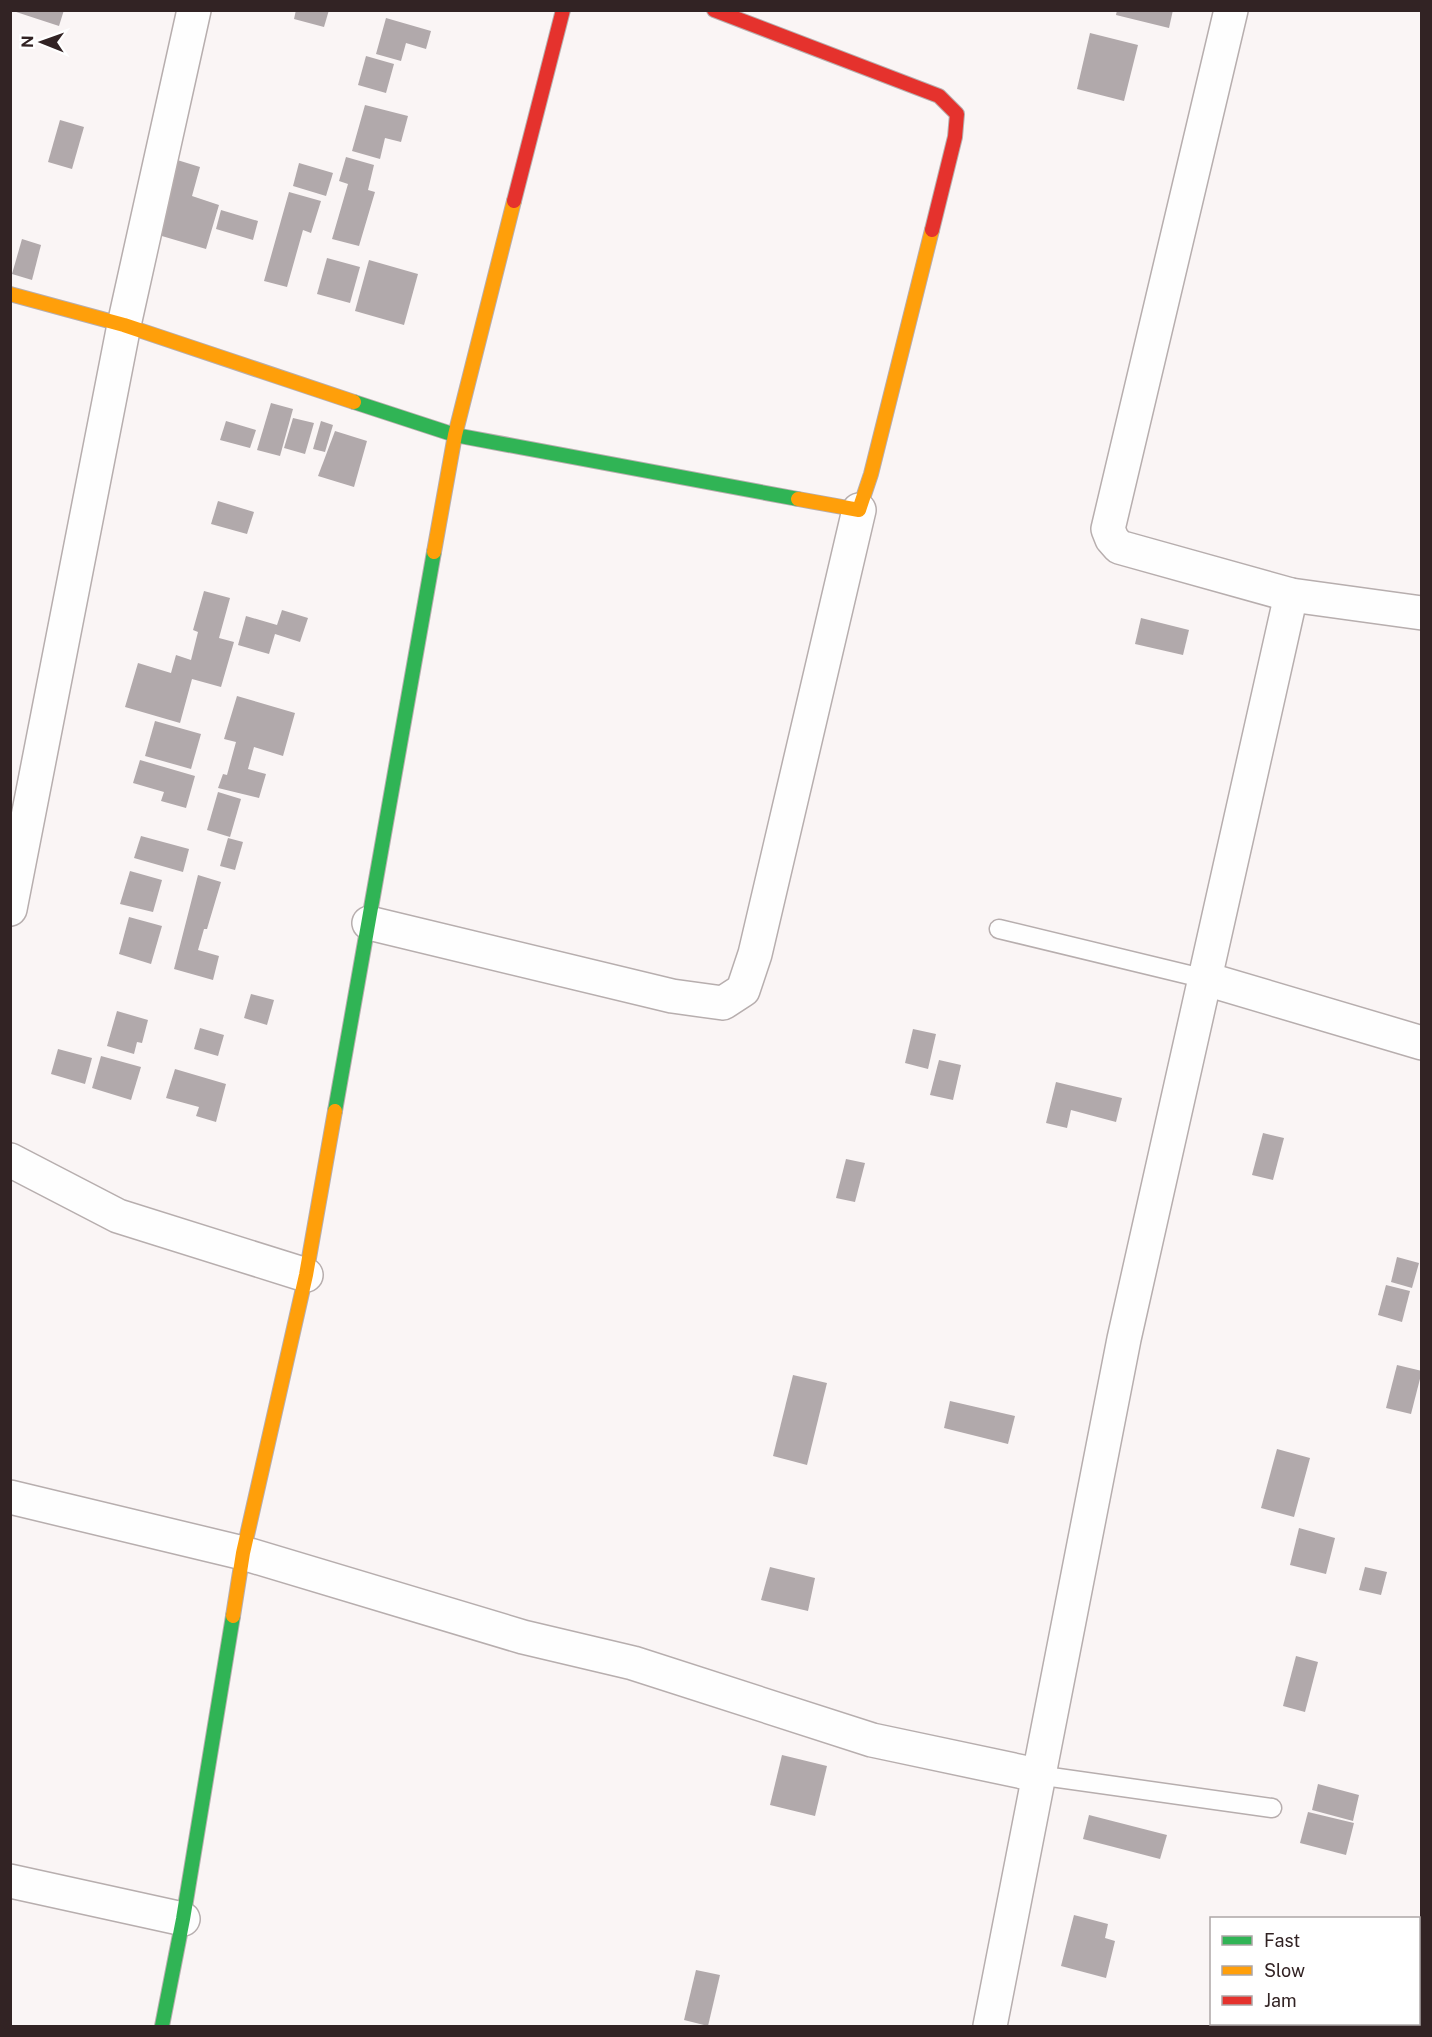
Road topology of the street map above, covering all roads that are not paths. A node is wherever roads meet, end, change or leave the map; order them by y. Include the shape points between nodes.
1 (194, 10) edge
2 (563, 10) edge
3 (714, 10) edge
4 (1231, 10) edge
5 (10, 294) edge
6 (124, 325) junction
7 (455, 435) junction
8 (859, 510) junction
9 (1291, 596) junction
10 (1422, 613) edge
11 (10, 909) edge
12 (369, 923) junction
13 (999, 929) dead end
14 (1206, 979) junction
15 (1422, 1042) edge
16 (10, 1160) edge
17 (306, 1275) junction
18 (10, 1497) edge
19 (243, 1553) junction
20 (1037, 1775) junction
21 (1272, 1808) dead end
22 (10, 1881) edge
23 (183, 1918) junction
24 (162, 2026) edge
25 (990, 2026) edge

1 - 6 street
2 - 7 street
3 - 8 street via 939,96 957,114 952,149
4 - 9 street via 1108,529 1119,547
5 - 6 street
6 - 7 street
6 - 11 street
7 - 8 street
7 - 12 street
8 - 12 street via 755,954 743,990 723,1003 672,996
9 - 10 street
9 - 14 street
12 - 17 street
13 - 14 lane
14 - 15 street
14 - 20 street via 1124,1340
16 - 17 street via 118,1216
17 - 19 street
18 - 19 street
19 - 20 street via 523,1637 633,1663 872,1740
19 - 23 street
20 - 21 lane
20 - 25 street
22 - 23 street
23 - 24 street

